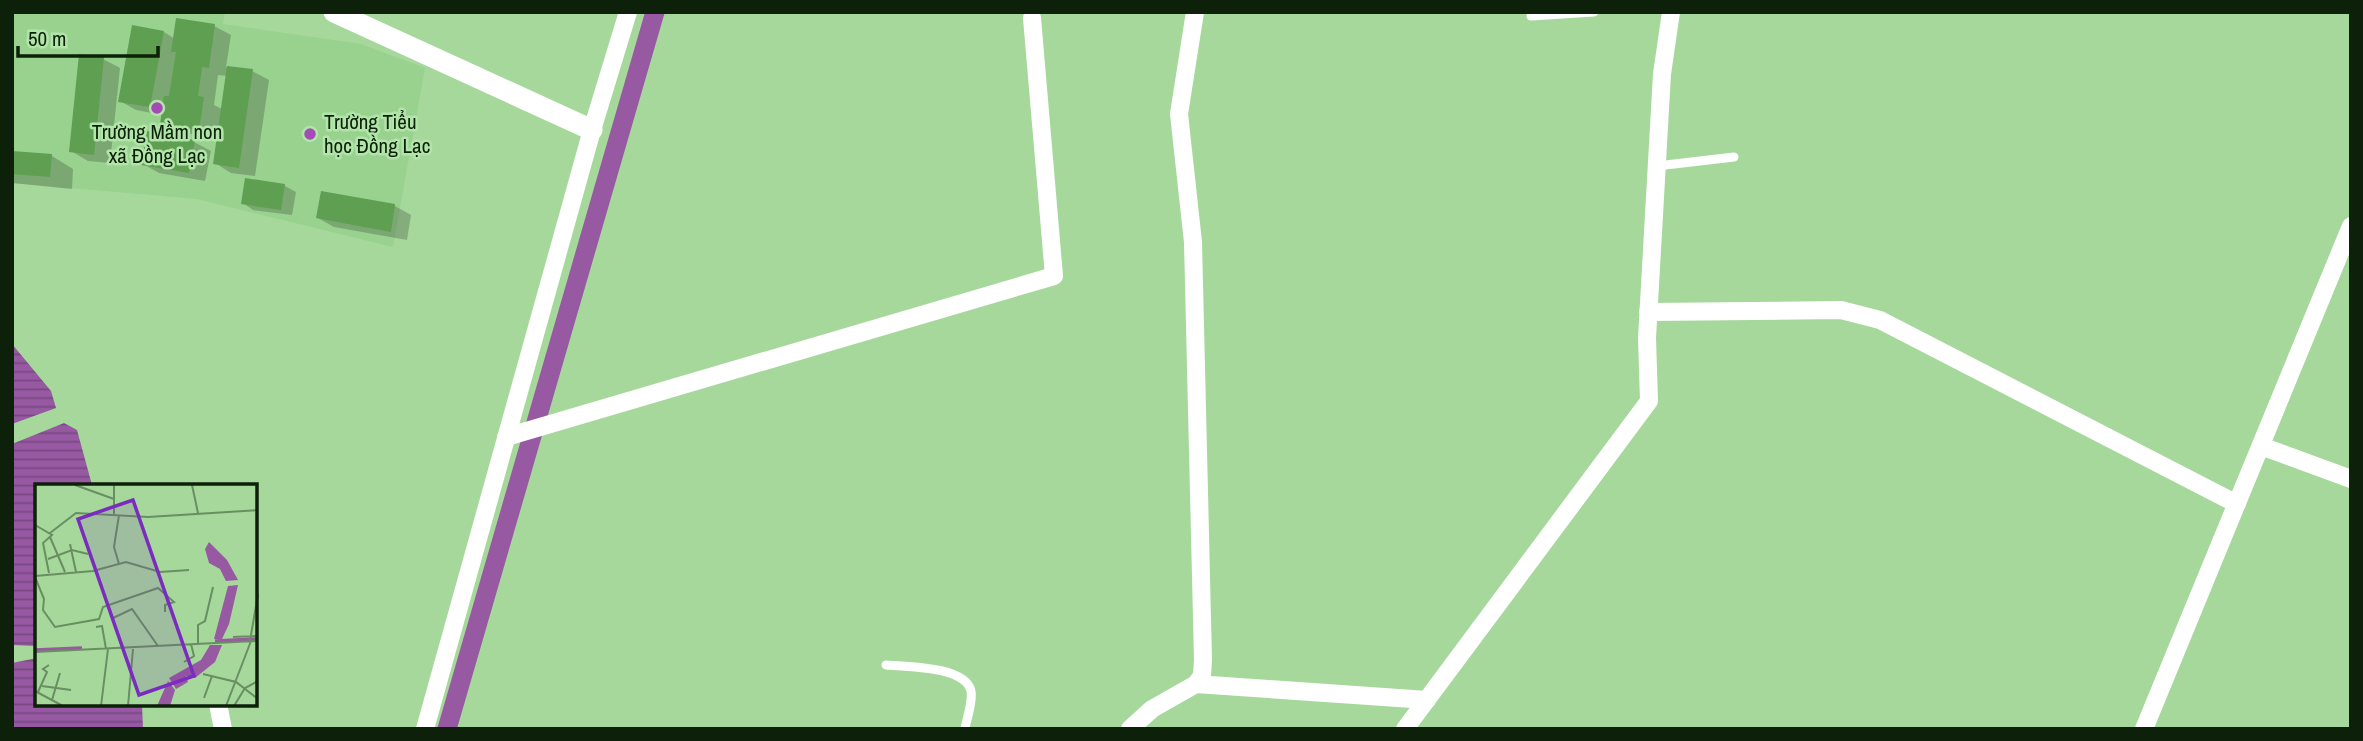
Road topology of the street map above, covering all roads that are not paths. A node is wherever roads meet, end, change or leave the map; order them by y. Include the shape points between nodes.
1 (334, 12) edge
2 (628, 12) edge
3 (1195, 12) edge
4 (1594, 12) edge
5 (1671, 12) edge
6 (1531, 16) dead end
7 (1032, 18) dead end
8 (592, 130) junction
9 (1734, 158) dead end
10 (1657, 166) junction
11 (2351, 226) edge
12 (1648, 312) junction
13 (506, 437) junction
14 (2261, 446) junction
15 (2351, 479) edge
16 (2237, 504) junction
17 (886, 665) dead end
18 (1196, 684) junction
19 (1427, 700) junction
20 (218, 706) edge
21 (223, 729) edge
22 (425, 729) edge
23 (965, 729) edge
24 (1130, 729) edge
25 (1405, 729) edge
26 (2144, 729) edge

1 - 8 street
2 - 8 street
3 - 18 street via 1179,114 1193,242 1203,660 1202,676
4 - 6 lane
5 - 10 street
7 - 13 street via 1054,275
8 - 13 street
9 - 10 lane
10 - 12 street
11 - 14 street
12 - 16 street via 1841,310 1880,320
12 - 19 street via 1649,401
13 - 22 street
14 - 15 street
14 - 16 street
16 - 26 street
17 - 23 lane via 945,671 964,679 971,691
18 - 19 street
18 - 24 street via 1152,709
19 - 25 street
20 - 21 street

